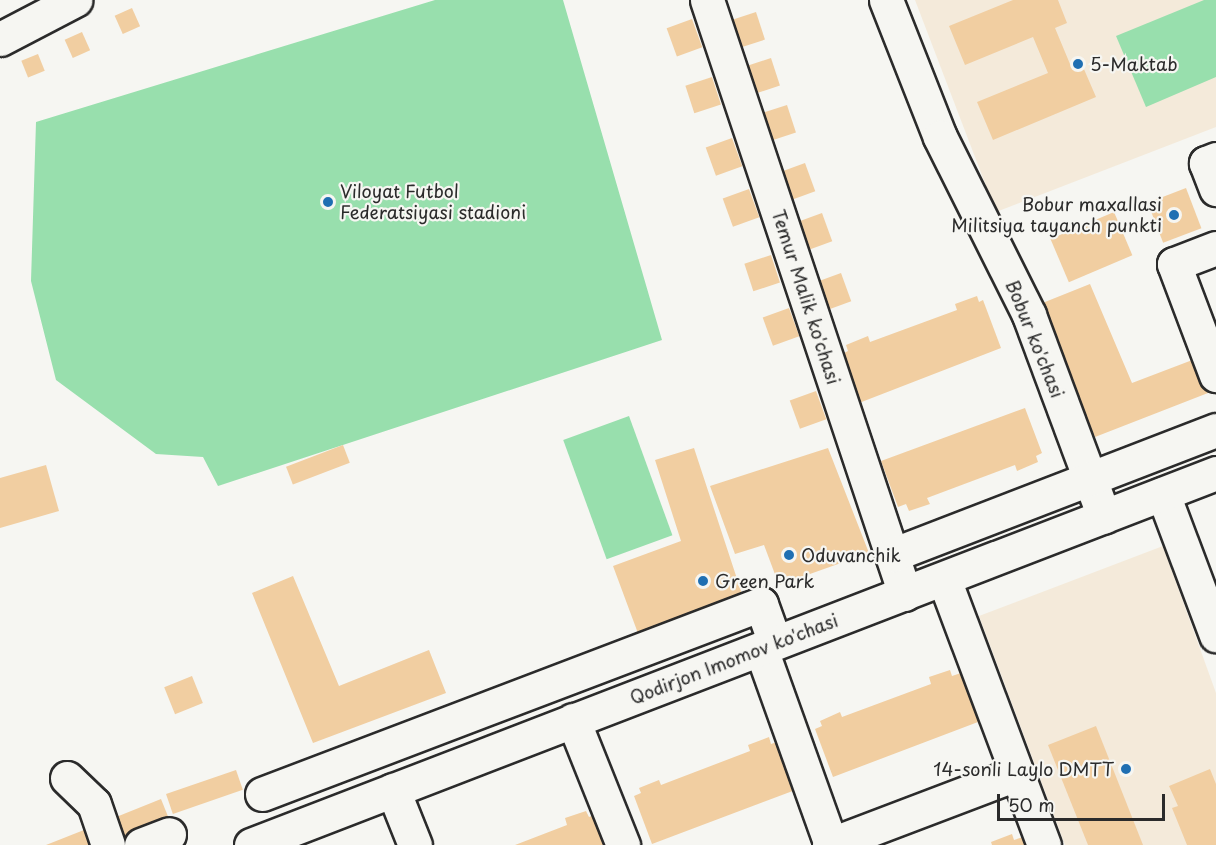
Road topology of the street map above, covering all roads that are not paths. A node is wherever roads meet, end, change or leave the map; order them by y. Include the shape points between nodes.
1 (75, 0) edge
2 (708, 0) edge
3 (886, 0) edge
4 (0, 39) edge
5 (1216, 159) edge
6 (1216, 189) edge
7 (1216, 248) edge
8 (1216, 375) edge
9 (1216, 430) edge
10 (1216, 473) edge
11 (1163, 494) junction
12 (1104, 517) junction
13 (892, 555) junction
14 (944, 579) junction
15 (905, 594) junction
16 (1216, 635) edge
17 (768, 646) junction
18 (527, 693) junction
19 (573, 720) junction
20 (540, 733) junction
21 (1016, 774) junction
22 (67, 778) dead end
23 (393, 790) junction
24 (262, 794) dead end
25 (108, 845) edge
26 (251, 845) edge
27 (415, 845) edge
28 (623, 845) edge
29 (830, 845) edge
30 (1044, 845) edge

1 - 4 street
2 - 13 street, Temur Malik ko'chasi
3 - 12 street, Bobur ko'chasi via 940,137 1029,315
5 - 6 street via 1206,163
7 - 8 street via 1174,264
9 - 13 street
10 - 11 street, Qodirjon Imomov ko'chasi
11 - 12 street, Qodirjon Imomov ko'chasi
11 - 16 street
12 - 14 street, Qodirjon Imomov ko'chasi
13 - 15 street, Temur Malik ko'chasi
14 - 15 street, Qodirjon Imomov ko'chasi
14 - 21 street
15 - 17 street, Qodirjon Imomov ko'chasi
17 - 18 street via 761,604
17 - 19 street, Qodirjon Imomov ko'chasi
17 - 29 street
18 - 20 street
18 - 24 street
19 - 20 street, Qodirjon Imomov ko'chasi
19 - 28 street
20 - 23 street, Qodirjon Imomov ko'chasi
21 - 29 street
21 - 30 street
22 - 25 street via 94,804
23 - 26 street, Qodirjon Imomov ko'chasi
23 - 27 street

